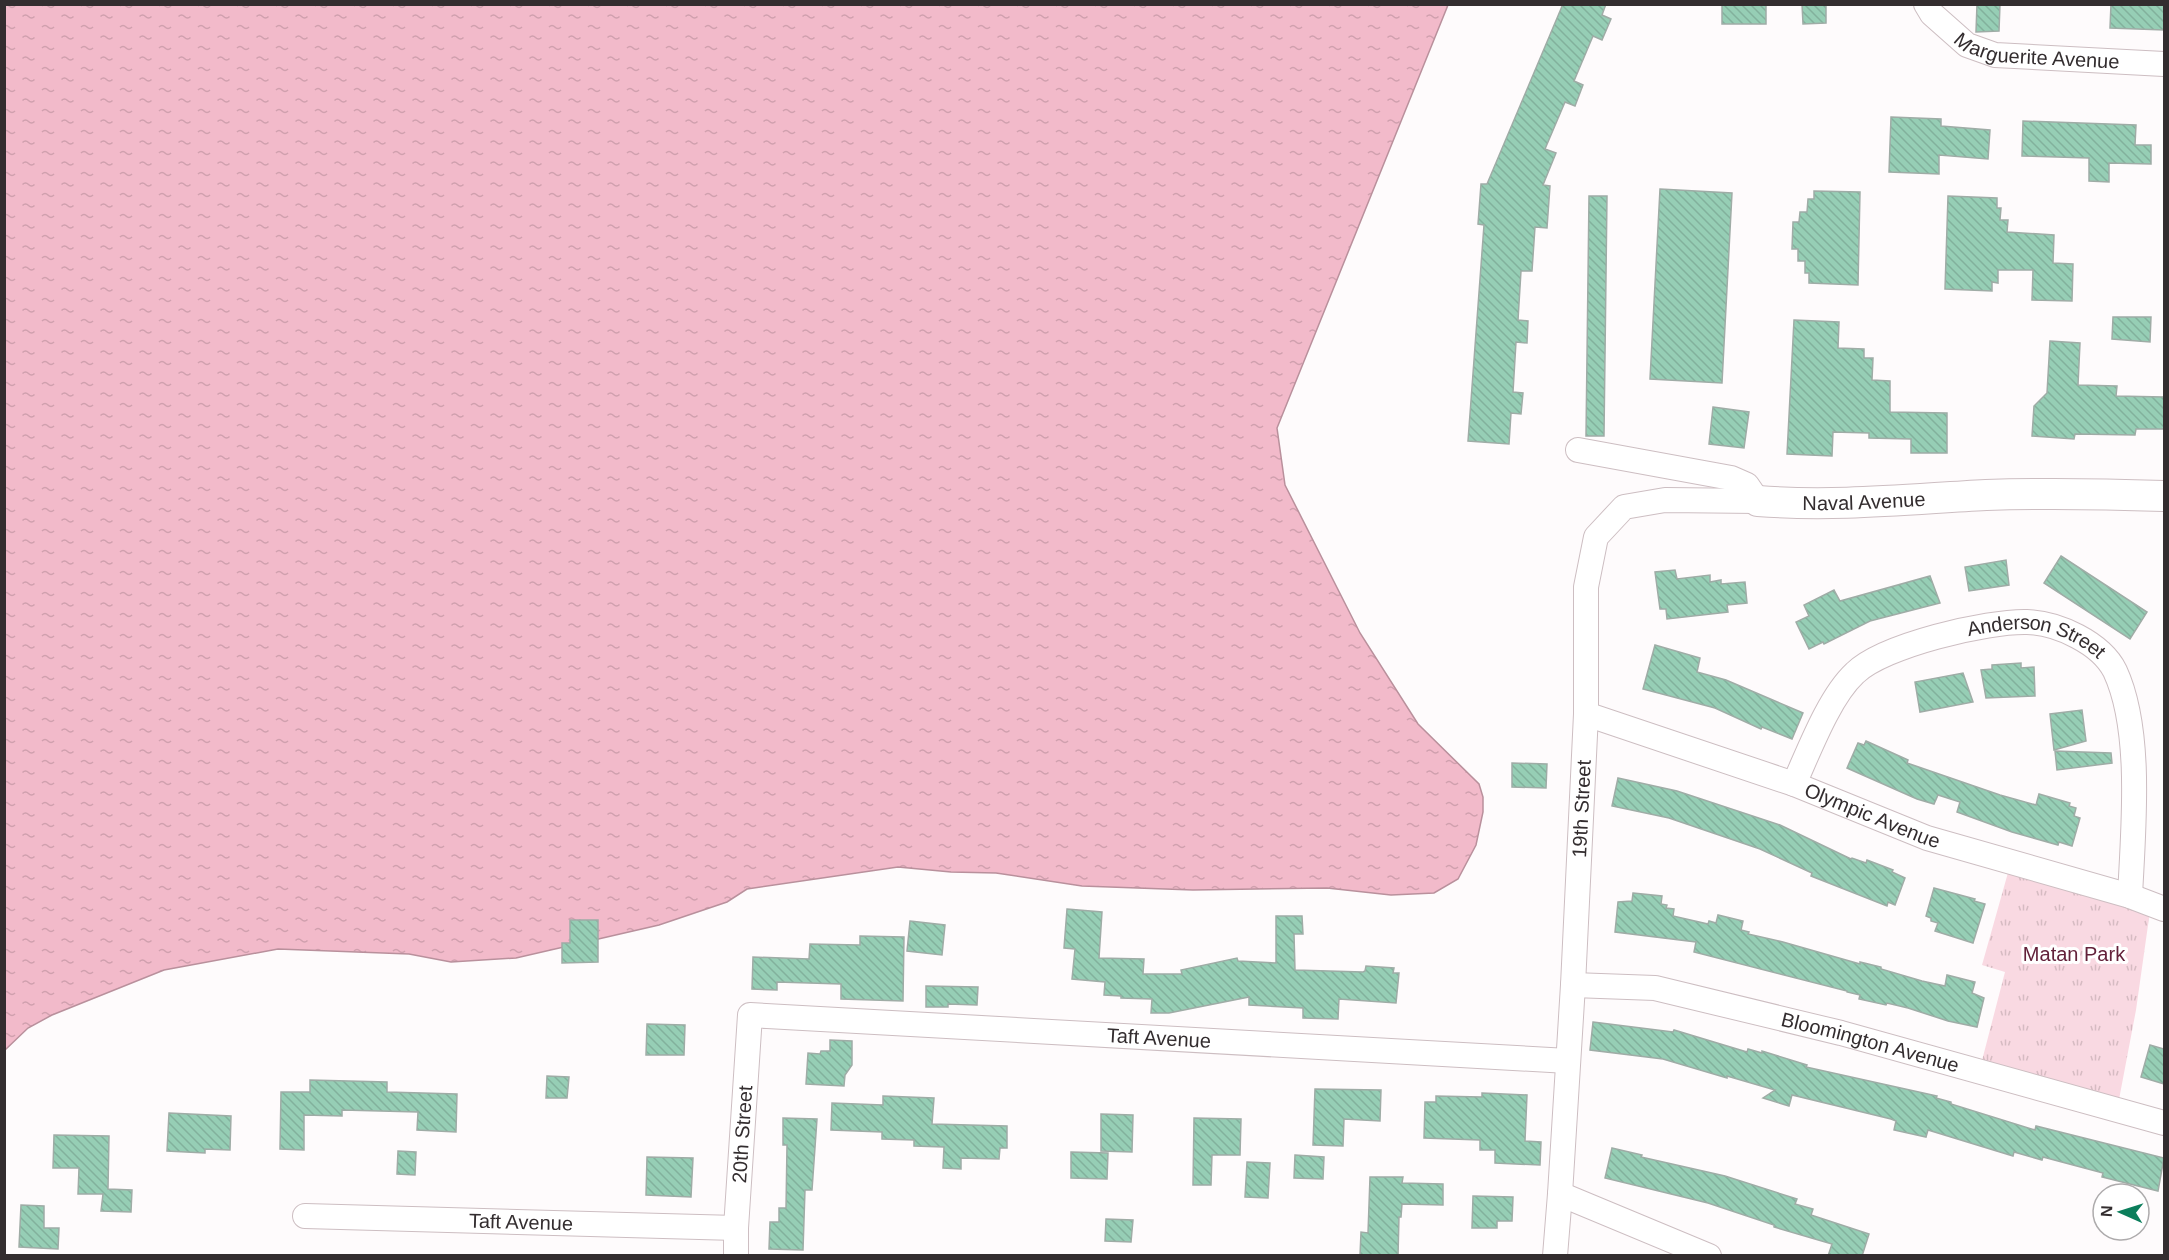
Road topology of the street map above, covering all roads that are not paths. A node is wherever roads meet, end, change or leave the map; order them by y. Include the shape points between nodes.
1 (1926, 4) edge
2 (2164, 64) edge
3 (1578, 450) dead end
4 (2164, 496) edge
5 (1758, 501) junction
6 (1586, 714) junction
7 (1794, 784) junction
8 (2130, 896) junction
9 (2164, 909) edge
10 (1573, 985) junction
11 (750, 1015) joint
12 (1569, 1061) junction
13 (2164, 1123) edge
14 (1560, 1194) junction
15 (305, 1216) dead end
16 (736, 1228) junction
17 (736, 1256) edge
18 (1555, 1256) edge
19 (1709, 1256) edge

1 - 2 street, Marguerite Avenue via 1967,45 1995,55
3 - 5 street via 1731,478 1748,485
4 - 5 street, Naval Avenue via 1988,495 1803,504
5 - 6 street, 19th Street via 1665,500 1624,507 1596,537 1586,587
6 - 7 street, Olympic Avenue
6 - 10 street, 19th Street
7 - 8 street, Olympic Avenue via 1926,838
7 - 8 street, Anderson Street via 1838,695 1864,665 1900,647 1980,628 2028,622 2051,627 2092,645 2114,670 2123,694 2133,762
8 - 9 street, Olympic Avenue
10 - 12 street, 19th Street
10 - 13 street, Bloomington Avenue via 1666,991 1841,1033
11 - 12 street, Taft Avenue
11 - 16 street, 20th Street
12 - 14 street, 19th Street
14 - 18 street, 19th Street
14 - 19 street
15 - 16 street, Taft Avenue
16 - 17 street, 20th Street

